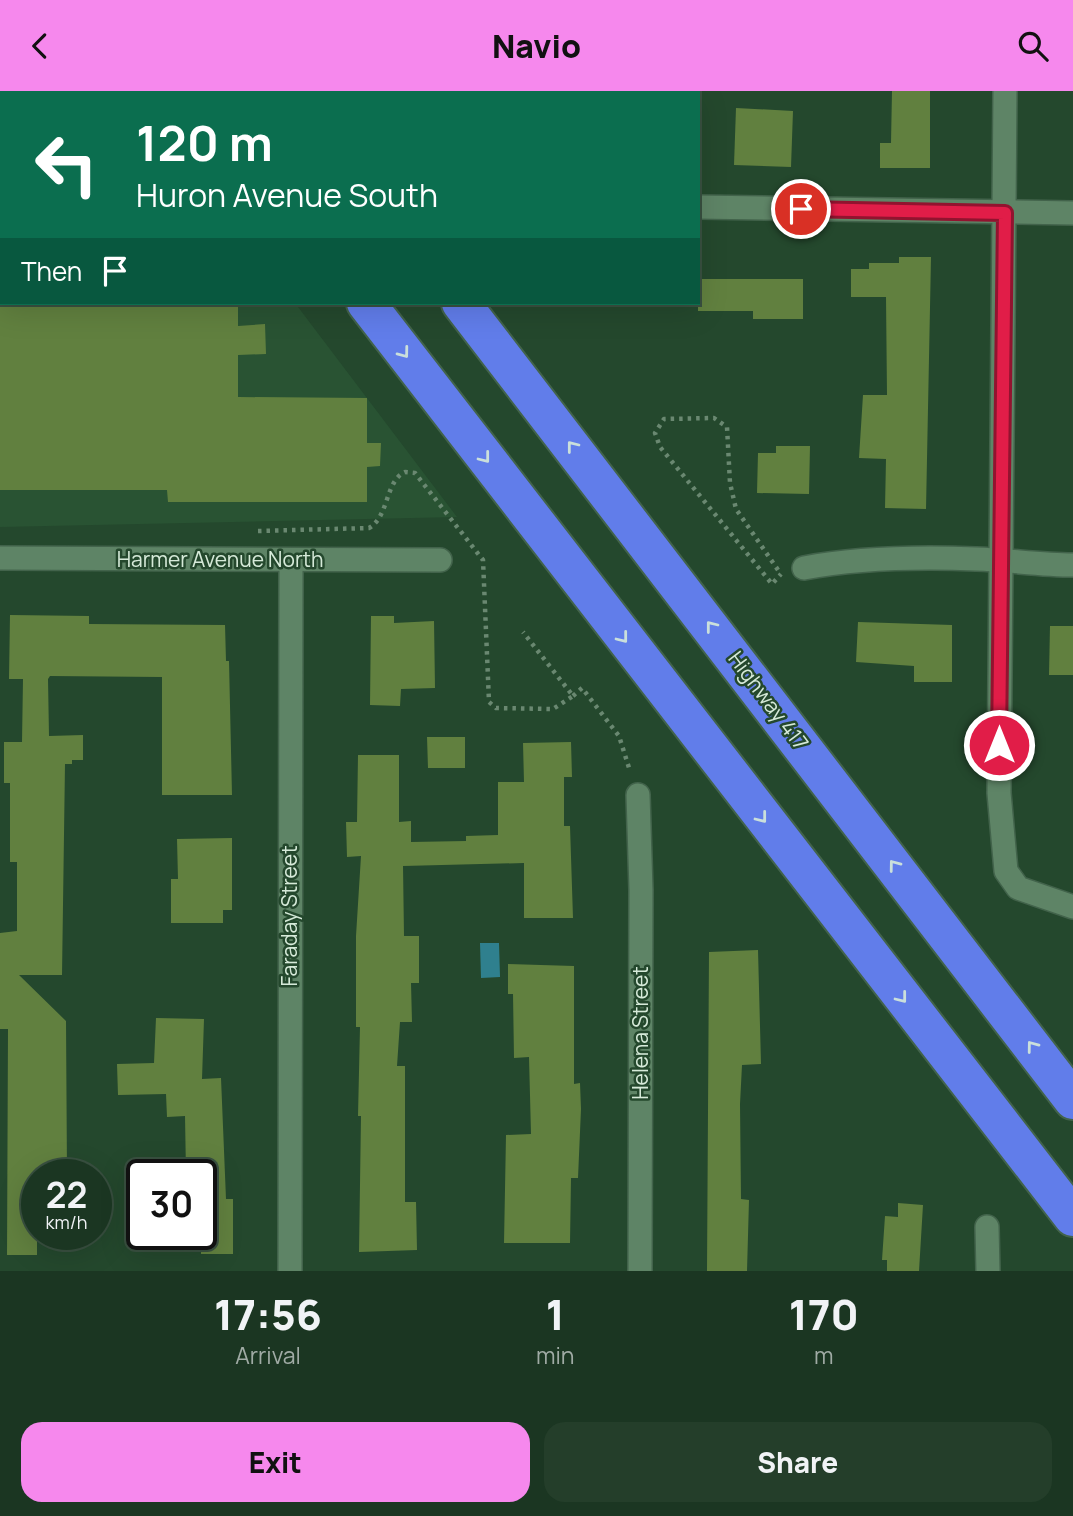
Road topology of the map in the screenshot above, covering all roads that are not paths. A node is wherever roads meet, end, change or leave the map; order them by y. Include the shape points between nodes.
1 (1004, 91) edge
2 (700, 207) edge
3 (1005, 213) junction
4 (1073, 213) edge
5 (368, 305) edge
6 (463, 305) edge
7 (0, 558) edge
8 (440, 560) dead end
9 (291, 561) junction
10 (1002, 561) junction
11 (1073, 565) edge
12 (804, 568) road end
13 (638, 795) road end
14 (1073, 907) edge
15 (1073, 1100) edge
16 (1073, 1217) edge
17 (987, 1227) dead end
18 (290, 1271) edge
19 (640, 1271) edge
20 (988, 1271) edge

1 - 3 street
2 - 3 street
3 - 4 street
3 - 10 street
5 -> 16 highway
15 -> 6 highway, Highway 417
7 - 9 street, Harmer Avenue North
8 - 9 street, Harmer Avenue North
9 - 18 street, Faraday Street
10 - 11 street
10 - 12 street via 845,562
10 - 14 street via 999,793 1006,871 1018,887
13 - 19 street, Helena Street
17 - 20 street

